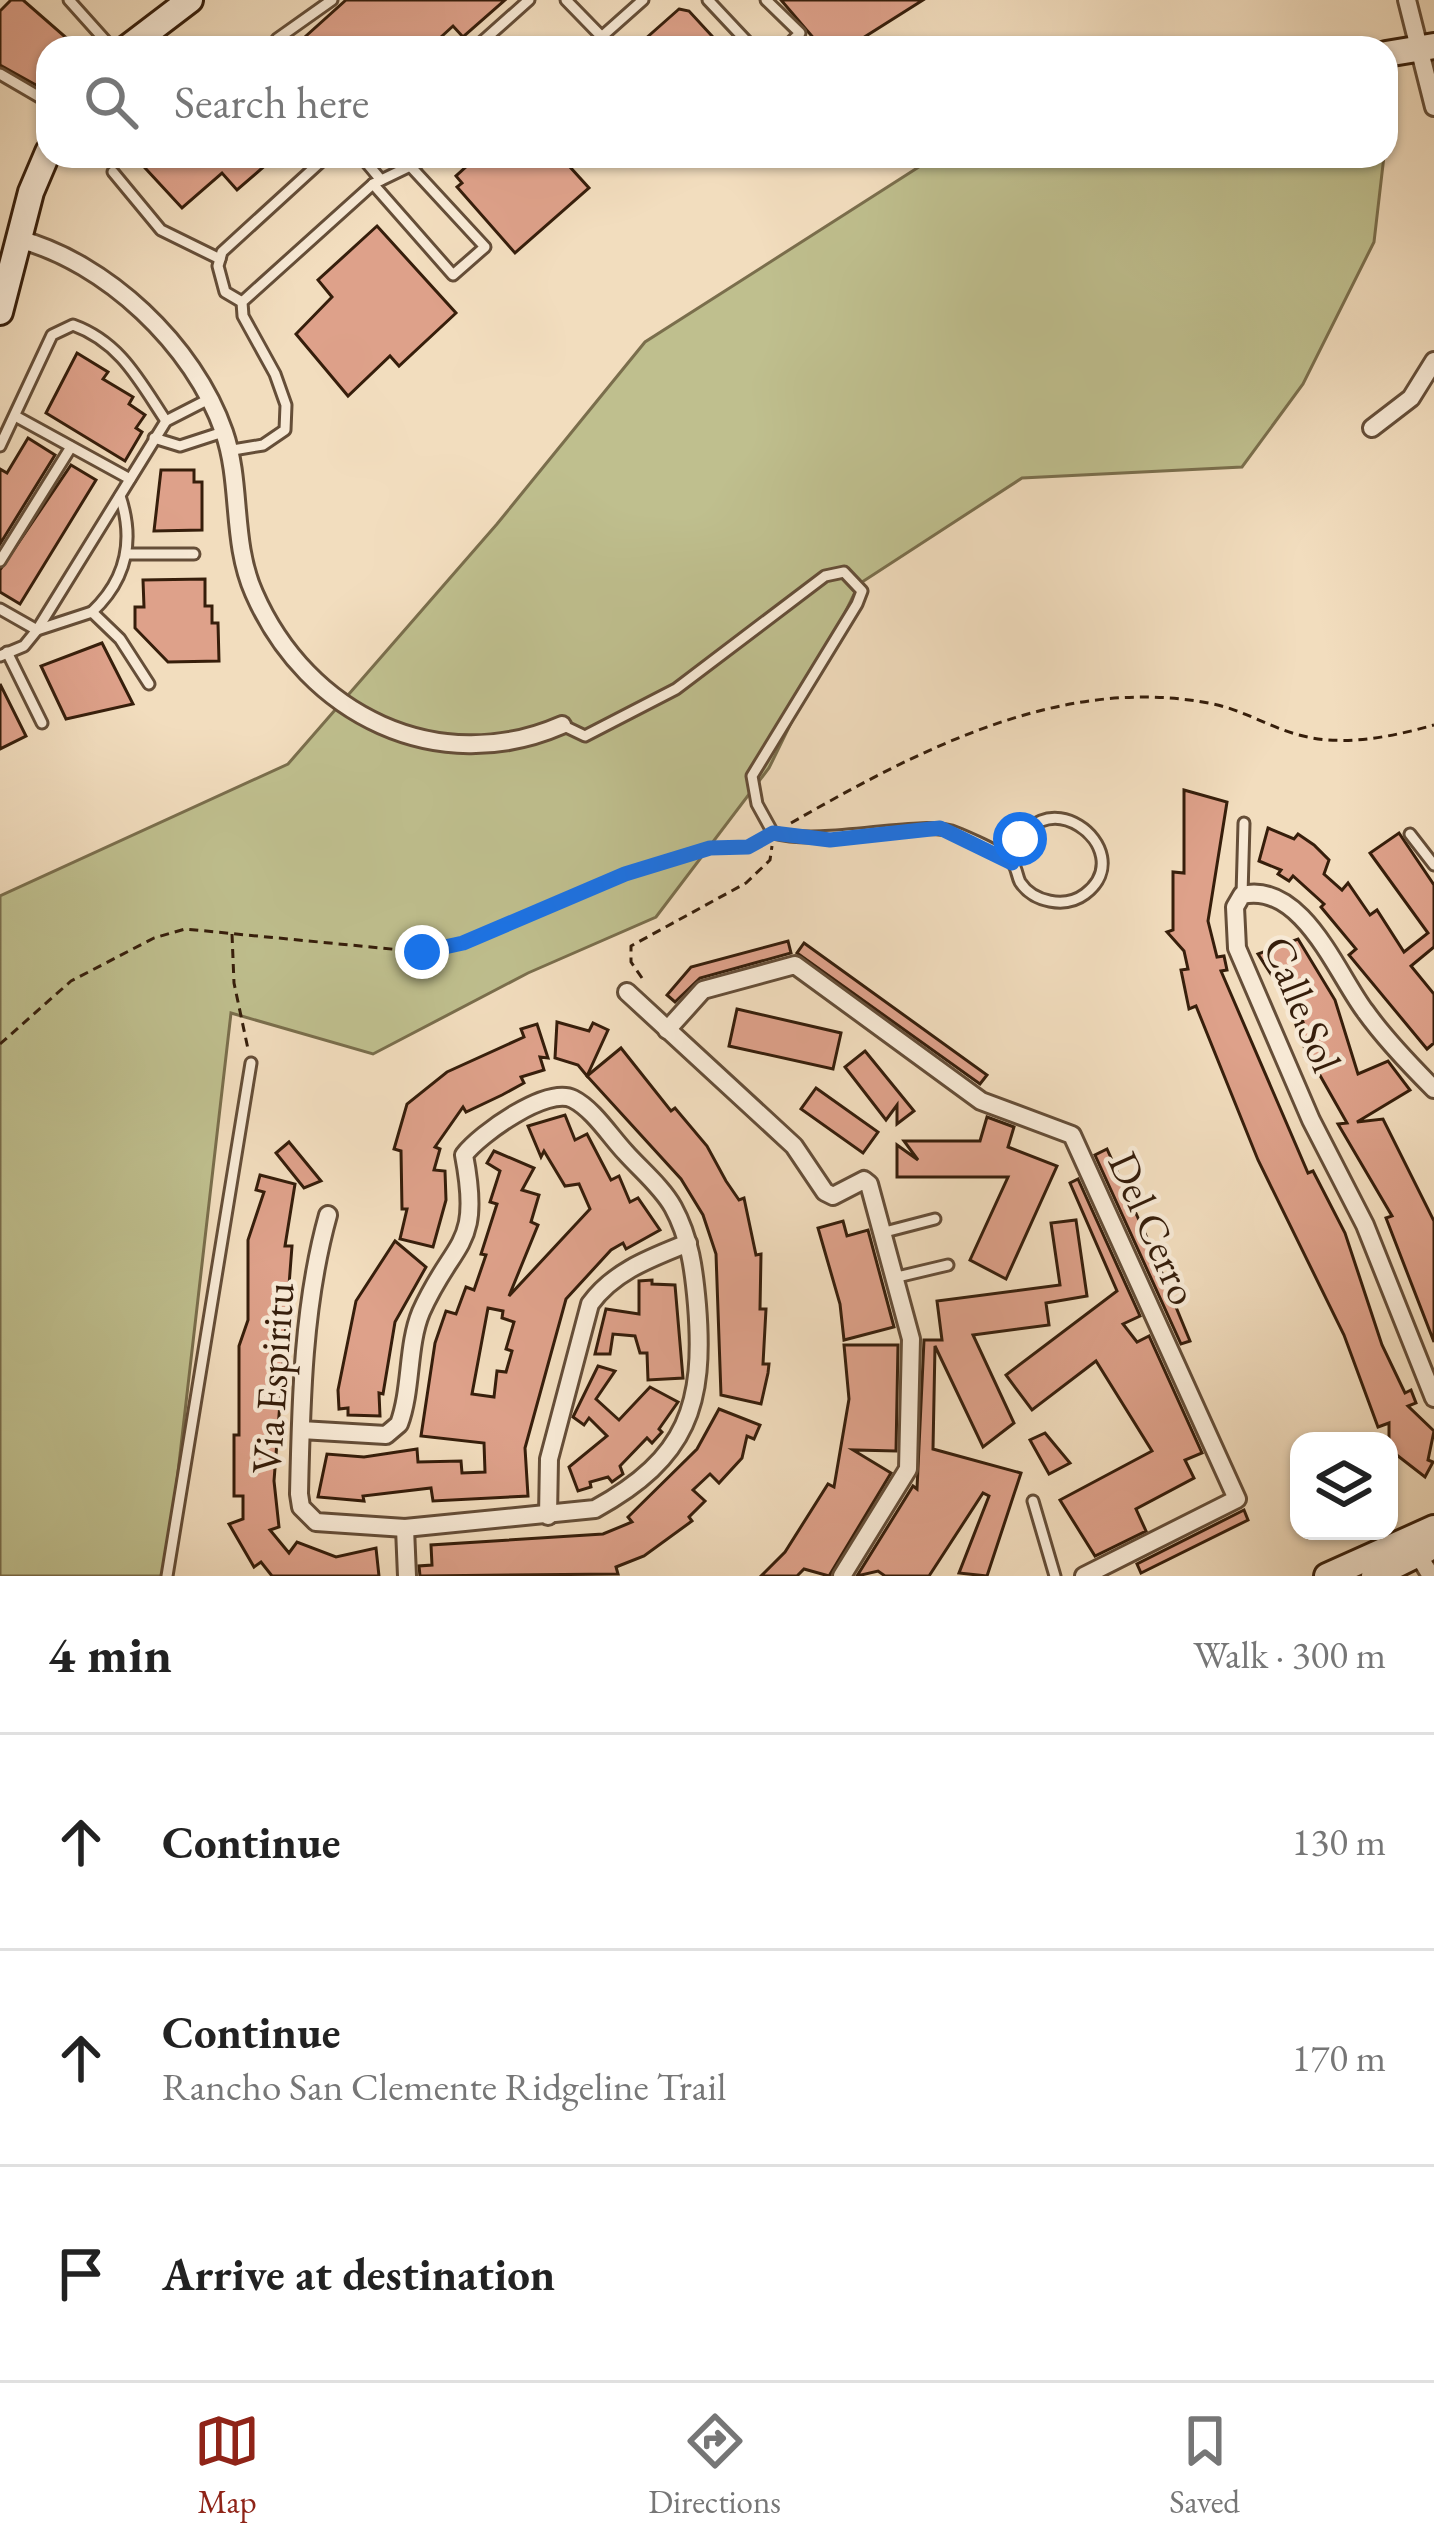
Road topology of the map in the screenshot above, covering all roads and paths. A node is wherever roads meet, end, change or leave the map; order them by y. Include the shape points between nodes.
1 (69, 0) edge
2 (332, 0) edge
3 (529, 0) edge
4 (566, 0) edge
5 (708, 0) edge
6 (766, 0) edge
7 (1407, 0) edge
8 (635, 2) edge
9 (178, 4) edge
10 (101, 36) edge
11 (141, 36) edge
12 (281, 36) edge
13 (488, 36) edge
14 (601, 36) edge
15 (603, 36) edge
16 (742, 36) edge
17 (797, 36) edge
18 (1426, 48) edge
19 (0, 74) edge
20 (36, 95) edge
21 (1434, 107) edge
22 (42, 168) edge
23 (315, 168) edge
24 (368, 168) edge
25 (412, 168) joint
26 (113, 172) dead end
27 (377, 182) junction
28 (18, 238) junction
29 (220, 259) junction
30 (242, 302) junction
31 (0, 312) edge
32 (1434, 362) edge
33 (207, 400) junction
34 (17, 417) junction
35 (166, 421) junction
36 (1372, 428) dead end
37 (154, 438) junction
38 (225, 441) junction
39 (0, 446) edge
40 (71, 447) junction
41 (130, 479) junction
42 (120, 496) junction
43 (126, 554) junction
44 (194, 554) dead end
45 (0, 561) edge
46 (0, 609) edge
47 (92, 612) junction
48 (37, 630) junction
49 (3, 654) edge
50 (149, 684) dead end
51 (42, 723) dead end
52 (562, 725) joint
53 (1434, 725) edge
54 (1244, 824) dead end
55 (773, 833) junction
56 (1410, 834) dead end
57 (1428, 848) edge
58 (1012, 863) junction
59 (1434, 865) edge
60 (1242, 895) junction
61 (232, 932) junction
62 (642, 978) dead end
63 (627, 992) dead end
64 (667, 1030) junction
65 (0, 1044) edge
66 (250, 1063) joint
67 (1434, 1089) edge
68 (328, 1215) dead end
69 (935, 1219) dead end
70 (881, 1233) junction
71 (688, 1244) junction
72 (948, 1265) dead end
73 (893, 1278) junction
74 (1434, 1398) edge
75 (301, 1430) junction
76 (1033, 1501) dead end
77 (548, 1516) junction
78 (405, 1528) junction
79 (1434, 1528) edge
80 (1418, 1559) edge
81 (167, 1576) edge
82 (406, 1576) edge
83 (842, 1576) edge
84 (1055, 1576) edge
85 (1084, 1576) edge
86 (1327, 1576) edge
87 (1374, 1576) edge

1 - 10 lane
2 - 12 lane
3 - 13 lane
4 - 14 lane
5 - 16 lane
6 - 17 lane
7 - 18 street
8 - 15 lane
9 - 11 street
18 - 21 street
19 - 20 lane
22 - 28 street
23 - 29 lane
24 - 27 lane
25 - 27 lane
25 - 27 lane via 485,247 453,275
26 - 29 lane via 161,230
27 - 30 lane
28 - 31 street
28 - 33 street via 128,293
29 - 30 lane via 224,292
30 - 38 lane via 286,405 285,430 263,445
32 - 36 street via 1411,398
33 - 35 lane
33 - 38 street
34 - 35 lane via 52,335 73,326 100,335 124,357
34 - 39 lane
34 - 40 lane
35 - 37 lane
37 - 38 lane via 180,446
37 - 41 lane
38 - 52 street via 256,598 336,701 436,743 493,747
40 - 41 lane
40 - 45 lane
41 - 42 lane
42 - 43 lane
42 - 48 lane
43 - 44 lane
43 - 47 lane via 115,591
46 - 48 lane
47 - 48 lane
47 - 50 lane
48 - 49 lane
49 - 51 lane
52 - 55 lane via 585,736 676,689 825,576 844,572 862,591 857,604 752,776
53 - 55 path via 1348,741 1298,735 1211,703 1082,698 1030,710 861,783
54 - 60 lane
55 - 58 lane via 830,840 940,828
55 - 61 path via 748,847 710,848 641,868 463,943 422,952
55 - 62 path via 770,860 746,883 631,946
56 - 57 lane
57 - 59 lane
58 - 58 lane via 1022,885 1046,902 1071,901 1100,874 1101,854 1092,834 1055,818 1020,839
60 - 67 street, Calle Sol via 1266,894 1306,924 1364,1010
60 - 74 street, Calle Sol via 1237,948 1365,1225
61 - 65 path via 185,929 112,955
61 - 66 path
63 - 64 street
64 - 70 street via 794,1146 824,1192 867,1182
64 - 85 street, Del Cerro via 703,990 795,965 981,1101 1072,1135 1237,1499
66 - 81 lane
68 - 75 street, Via Espiritu
69 - 70 lane
70 - 73 street
71 - 75 street via 656,1186 574,1099 554,1096 498,1124 464,1155 473,1202 463,1245 420,1314 399,1424 386,1436
71 - 77 street via 622,1274 590,1304 549,1459
71 - 77 street via 702,1366 691,1417 614,1498
72 - 73 lane
73 - 83 street via 911,1339 908,1469
75 - 78 street, Via Espiritu via 300,1504 310,1519 336,1528
76 - 84 lane
77 - 78 street
78 - 82 street
79 - 80 street
80 - 86 street
80 - 87 street

